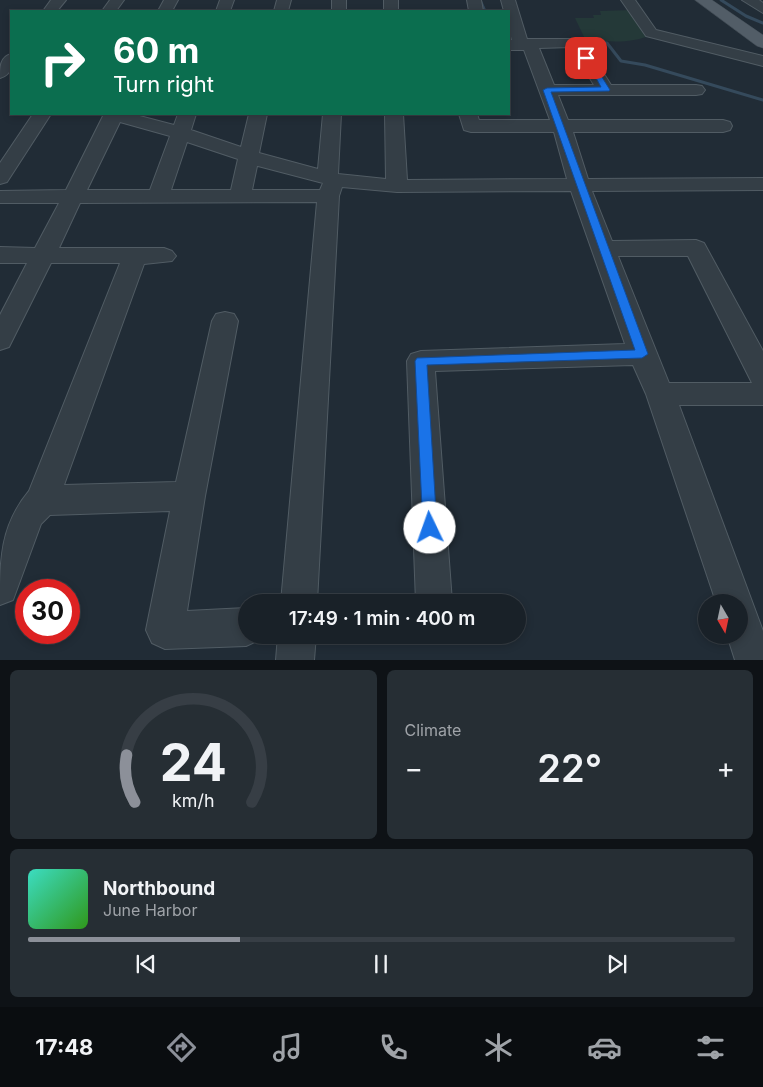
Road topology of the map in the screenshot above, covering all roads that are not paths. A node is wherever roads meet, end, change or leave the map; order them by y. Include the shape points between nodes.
1 (59, 0) edge
2 (508, 0) edge
3 (628, 0) edge
4 (702, 0) edge
5 (749, 0) edge
6 (763, 9) edge
7 (51, 10) edge
8 (763, 43) edge
9 (520, 45) edge
10 (10, 60) edge
11 (763, 61) edge
12 (0, 73) edge
13 (547, 90) junction
14 (606, 90) junction
15 (696, 90) dead end
16 (41, 115) edge
17 (114, 115) edge
18 (117, 115) edge
19 (187, 115) edge
20 (258, 115) edge
21 (332, 115) edge
22 (394, 115) edge
23 (468, 115) edge
24 (560, 125) junction
25 (723, 126) dead end
26 (180, 133) junction
27 (249, 156) junction
28 (0, 178) edge
29 (330, 184) junction
30 (579, 184) junction
31 (763, 184) edge
32 (397, 186) junction
33 (74, 196) junction
34 (158, 196) junction
35 (0, 197) edge
36 (240, 197) junction
37 (604, 249) junction
38 (43, 255) junction
39 (135, 255) junction
40 (0, 256) edge
41 (164, 256) dead end
42 (225, 320) dead end
43 (0, 340) edge
44 (642, 354) junction
45 (763, 377) edge
46 (660, 394) junction
47 (763, 394) edge
48 (189, 496) junction
49 (42, 500) junction
50 (0, 587) edge
51 (300, 594) edge
52 (434, 594) edge
53 (731, 594) edge
54 (238, 627) edge
55 (297, 644) edge
56 (296, 660) edge

1 - 7 street
2 - 9 street
3 - 11 street via 651,33
4 - 8 main road
5 - 6 street
9 - 13 street
9 - 14 street via 576,42
10 - 12 street
13 - 14 street
13 - 24 street
14 - 15 street
16 - 28 street
17 - 33 street
18 - 26 street
19 - 26 street
20 - 27 street
21 - 29 street
22 - 32 street
23 - 24 street via 471,126
24 - 25 street
24 - 30 street
26 - 27 street
26 - 34 street
27 - 29 street
27 - 36 street
29 - 32 street
29 - 36 street
29 - 51 street
30 - 31 street
30 - 32 street
30 - 37 street
33 - 34 street
33 - 35 street
33 - 38 street
34 - 36 street
37 - 44 street
37 - 45 street via 696,248
38 - 39 street
38 - 40 street
38 - 43 street
39 - 41 street
39 - 49 street
42 - 48 street
44 - 46 street
44 - 52 street via 421,361
46 - 47 street
46 - 53 street
48 - 49 street
48 - 54 street via 165,630
49 - 50 street via 28,515
55 - 56 street

